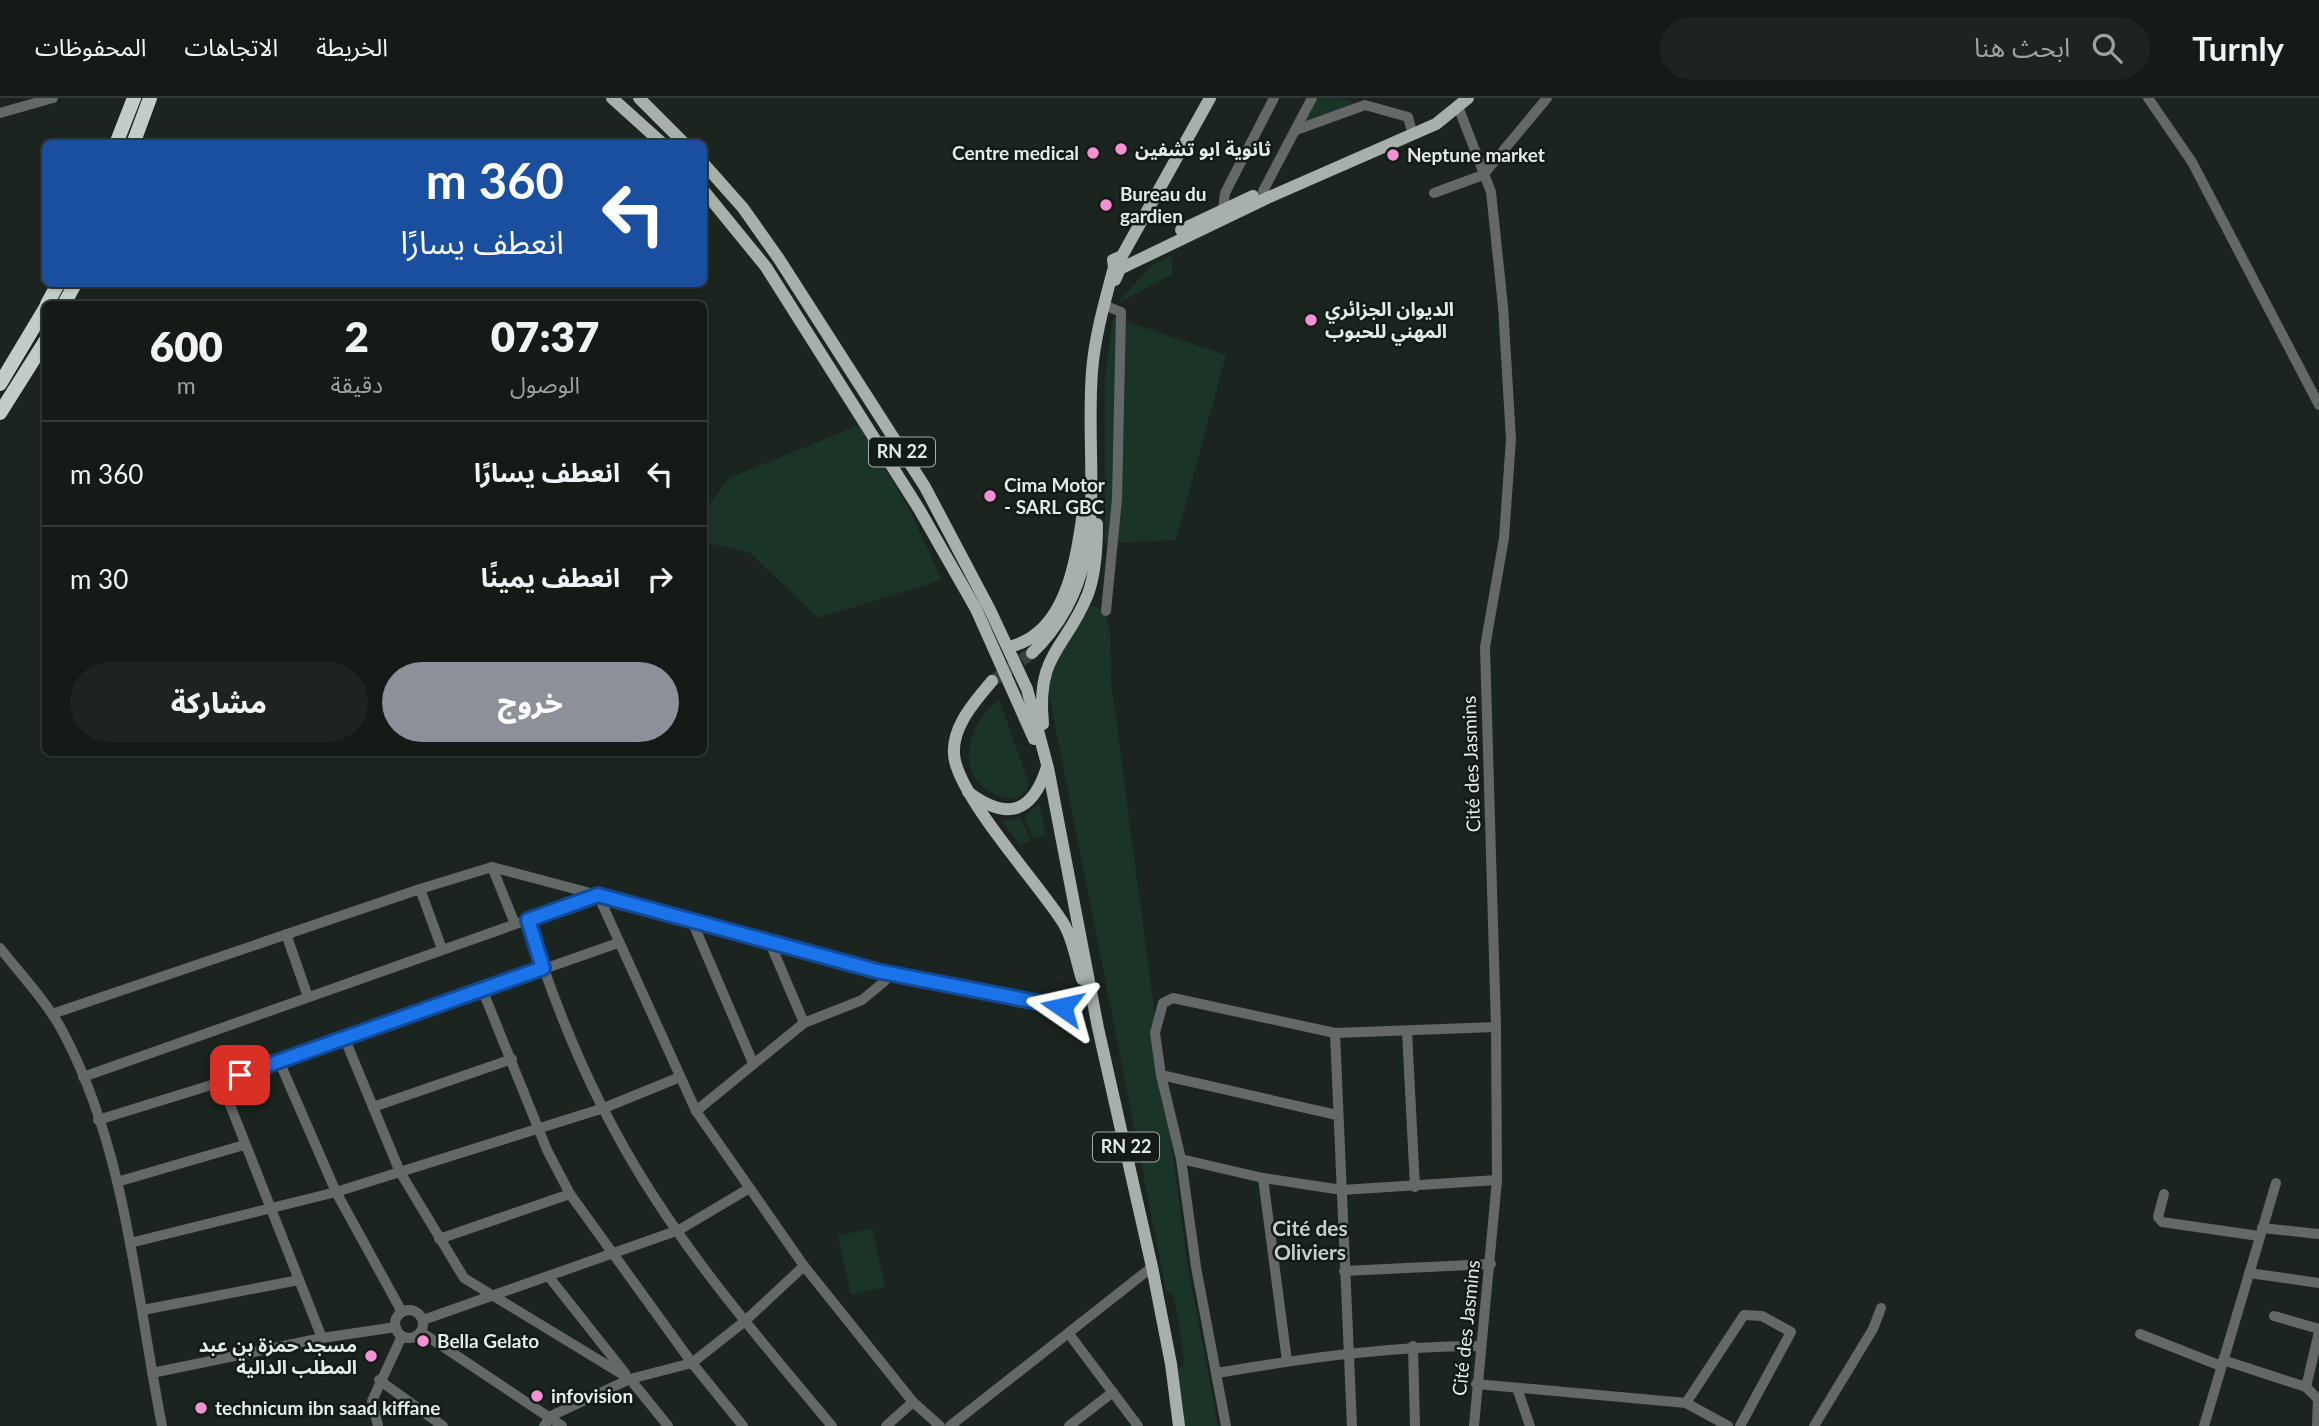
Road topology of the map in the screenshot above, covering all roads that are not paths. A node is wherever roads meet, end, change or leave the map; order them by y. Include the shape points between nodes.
1 (53, 98) edge
2 (134, 98) edge
3 (150, 98) edge
4 (612, 98) edge
5 (639, 98) edge
6 (1210, 98) edge
7 (1274, 98) edge
8 (1312, 98) edge
9 (1468, 98) edge
10 (1547, 98) edge
11 (2148, 98) edge
12 (1458, 103) edge
13 (0, 113) edge
14 (1410, 128) junction
15 (1296, 130) junction
16 (118, 140) edge
17 (134, 140) edge
18 (659, 140) edge
19 (681, 140) edge
20 (707, 167) edge
21 (1483, 175) junction
22 (1263, 191) junction
23 (1434, 193) dead end
24 (707, 195) edge
25 (1223, 209) junction
26 (1121, 263) junction
27 (1104, 305) junction
28 (42, 313) edge
29 (42, 346) edge
30 (0, 384) edge
31 (2319, 405) edge
32 (0, 413) edge
33 (1092, 450) junction
34 (1106, 611) dead end
35 (1008, 647) junction
36 (1032, 653) tunnel mouth
37 (992, 681) tunnel mouth
38 (1048, 768) junction
39 (968, 792) junction
40 (492, 867) junction
41 (420, 889) junction
42 (598, 895) junction
43 (528, 920) junction
44 (692, 921) junction
45 (515, 924) junction
46 (286, 934) junction
47 (618, 943) junction
48 (770, 943) junction
49 (0, 948) edge
50 (442, 949) junction
51 (543, 968) junction
52 (877, 971) junction
53 (482, 989) junction
54 (308, 997) junction
55 (1062, 1007) dead end
56 (52, 1014) junction
57 (804, 1023) junction
58 (1496, 1027) junction
59 (1098, 1028) junction
60 (1407, 1032) junction
61 (1335, 1033) junction
62 (344, 1037) junction
63 (512, 1059) junction
64 (279, 1061) junction
65 (753, 1063) junction
66 (1161, 1075) junction
67 (83, 1077) junction
68 (680, 1077) junction
69 (221, 1082) junction
70 (373, 1107) junction
71 (604, 1108) junction
72 (696, 1111) junction
73 (1337, 1115) junction
74 (98, 1121) junction
75 (540, 1126) junction
76 (244, 1145) junction
77 (1181, 1159) junction
78 (400, 1172) junction
79 (1263, 1178) junction
80 (1497, 1180) junction
81 (117, 1182) junction
82 (2276, 1183) dead end
83 (1415, 1187) junction
84 (748, 1189) junction
85 (1342, 1190) junction
86 (336, 1192) junction
87 (570, 1194) junction
88 (2164, 1194) dead end
89 (272, 1209) junction
90 (678, 1230) junction
91 (2261, 1232) junction
92 (2319, 1234) edge
93 (439, 1239) junction
94 (130, 1243) junction
95 (613, 1254) junction
96 (1491, 1264) junction
97 (804, 1266) junction
98 (1152, 1267) junction
99 (1344, 1271) junction
100 (2249, 1273) junction
101 (549, 1278) junction
102 (299, 1280) junction
103 (2319, 1283) edge
104 (492, 1295) junction
105 (1881, 1308) dead end
106 (143, 1310) junction
107 (402, 1311) junction
108 (2274, 1316) dead end
109 (423, 1320) junction
110 (745, 1321) junction
111 (399, 1331) junction
112 (2319, 1331) edge
113 (421, 1332) junction
114 (1069, 1334) junction
115 (2140, 1334) dead end
116 (322, 1338) junction
117 (1413, 1346) junction
118 (1480, 1346) junction
119 (1348, 1353) junction
120 (1287, 1361) junction
121 (692, 1363) junction
122 (2222, 1363) junction
123 (152, 1373) junction
124 (1217, 1373) junction
125 (630, 1379) junction
126 (379, 1380) junction
127 (1476, 1384) junction
128 (2306, 1387) junction
129 (1517, 1388) junction
130 (1113, 1392) junction
131 (2318, 1399) edge
132 (913, 1402) junction
133 (1686, 1403) junction
134 (551, 1416) junction
135 (162, 1426) edge
136 (378, 1426) edge
137 (443, 1426) edge
138 (544, 1426) edge
139 (562, 1426) edge
140 (668, 1426) edge
141 (743, 1426) edge
142 (832, 1426) edge
143 (886, 1426) edge
144 (940, 1426) edge
145 (950, 1426) edge
146 (1069, 1426) edge
147 (1138, 1426) edge
148 (1179, 1426) edge
149 (1226, 1426) edge
150 (1352, 1426) edge
151 (1415, 1426) edge
152 (1474, 1426) edge
153 (1530, 1426) edge
154 (1728, 1426) edge
155 (1740, 1426) edge
156 (1814, 1426) edge
157 (2204, 1426) edge
158 (2317, 1426) edge

1 - 13 street
2 - 16 highway
3 - 17 highway
4 - 18 main road
5 - 19 main road
6 - 26 main road
7 - 25 street via 1225,193
8 - 15 street
9 - 12 main road
10 - 21 street
11 - 31 street via 2192,162
12 - 14 main road
12 - 21 street, Cité des Jasmins
12 - 26 main road via 1436,124
14 - 15 street via 1408,117 1365,105
14 - 22 main road
15 - 22 street
20 - 35 main road, RN 22 via 779,259 910,464
21 - 23 street
21 - 58 street, Cité des Jasmins via 1491,192 1511,439 1504,538 1485,647
22 - 25 main road
24 - 38 main road, RN 22 via 766,267 919,509 976,609
25 - 26 main road
26 - 27 main road
27 - 33 main road via 1092,370
27 - 34 street via 1121,312 1122,327 1117,499
28 - 30 highway
29 - 32 highway
33 - 35 main road via 1069,583 1043,627 1030,639
33 - 36 main road via 1083,571 1068,609
33 - 38 main road via 1096,561 1088,594 1049,660 1043,681
35 - 38 main road, RN 22 via 1027,689
37 - 39 main road via 969,708 959,730 954,760
38 - 39 main road via 1034,797 1015,810 996,809
38 - 59 main road, RN 22
39 - 59 main road via 1063,921
40 - 41 street
40 - 42 street
40 - 45 street
41 - 46 street
41 - 50 street
42 - 43 street
42 - 44 street
42 - 47 street
43 - 45 street
43 - 51 street
44 - 48 street
44 - 65 street
45 - 50 street
46 - 54 street
46 - 56 street
47 - 51 street
47 - 68 street
48 - 52 street
48 - 57 street
49 - 56 street
50 - 54 street
51 - 53 street
51 - 71 street
52 - 55 street
52 - 57 street via 885,981 862,1000
53 - 62 street
53 - 63 street
54 - 67 street
56 - 67 street
57 - 65 street
58 - 60 street
58 - 80 street, Cité des Jasmins
59 - 98 main road, RN 22
60 - 61 street
60 - 83 street
61 - 66 street via 1172,998 1163,1003 1155,1033
61 - 73 street
62 - 64 street
62 - 70 street
63 - 70 street
63 - 75 street
64 - 69 street
64 - 86 street
65 - 72 street
66 - 73 street
66 - 77 street
67 - 74 street
68 - 71 street
68 - 72 street
69 - 74 street
69 - 76 street
70 - 78 street
71 - 75 street
71 - 90 street via 646,1184
72 - 84 street
73 - 85 street
74 - 81 street
75 - 78 street
75 - 87 street
76 - 81 street
76 - 89 street
77 - 79 street
77 - 124 street
78 - 86 street
78 - 93 street
79 - 85 street
79 - 120 street
80 - 83 street
80 - 96 street, Cité des Jasmins
81 - 94 street
82 - 91 street
83 - 85 street
84 - 90 street
84 - 97 street
85 - 99 street
86 - 89 street
86 - 107 street
87 - 93 street
87 - 95 street
88 - 91 street via 2158,1217 2162,1222
89 - 94 street
89 - 102 street
90 - 95 street
90 - 110 street
91 - 92 street
91 - 100 street
93 - 104 street via 464,1278
94 - 106 street
95 - 101 street
95 - 121 street
96 - 99 street
96 - 118 street, Cité des Jasmins
97 - 110 street
97 - 132 street
98 - 114 street
98 - 148 main road, RN 22
99 - 119 street
100 - 103 street
100 - 122 street
101 - 104 street
101 - 125 street
102 - 106 street
102 - 116 street
104 - 109 street
104 - 125 street
105 - 156 street
106 - 123 street
107 - 109 street via 415,1311
107 - 111 street via 396,1318
108 - 112 street
109 - 113 street
110 - 121 street
110 - 142 street
111 - 113 street via 414,1337
111 - 116 street
111 - 126 street
112 - 128 street
113 - 134 street
114 - 130 street
114 - 145 street
115 - 122 street
116 - 123 street
117 - 118 street
117 - 119 street
117 - 151 street
118 - 127 street, Cité des Jasmins
119 - 120 street
119 - 150 street
120 - 124 street
121 - 125 street
121 - 141 street
122 - 128 street
122 - 157 street
123 - 135 street
124 - 149 street
125 - 134 street
125 - 140 street
126 - 136 street via 372,1401
126 - 137 street
127 - 129 street
127 - 152 street, Cité des Jasmins
128 - 131 street
129 - 133 street
129 - 153 street
130 - 146 street
130 - 147 street
131 - 158 street
132 - 143 street
132 - 144 street
133 - 154 street
133 - 155 street via 1744,1315 1762,1316 1791,1332
134 - 138 street
134 - 139 street

